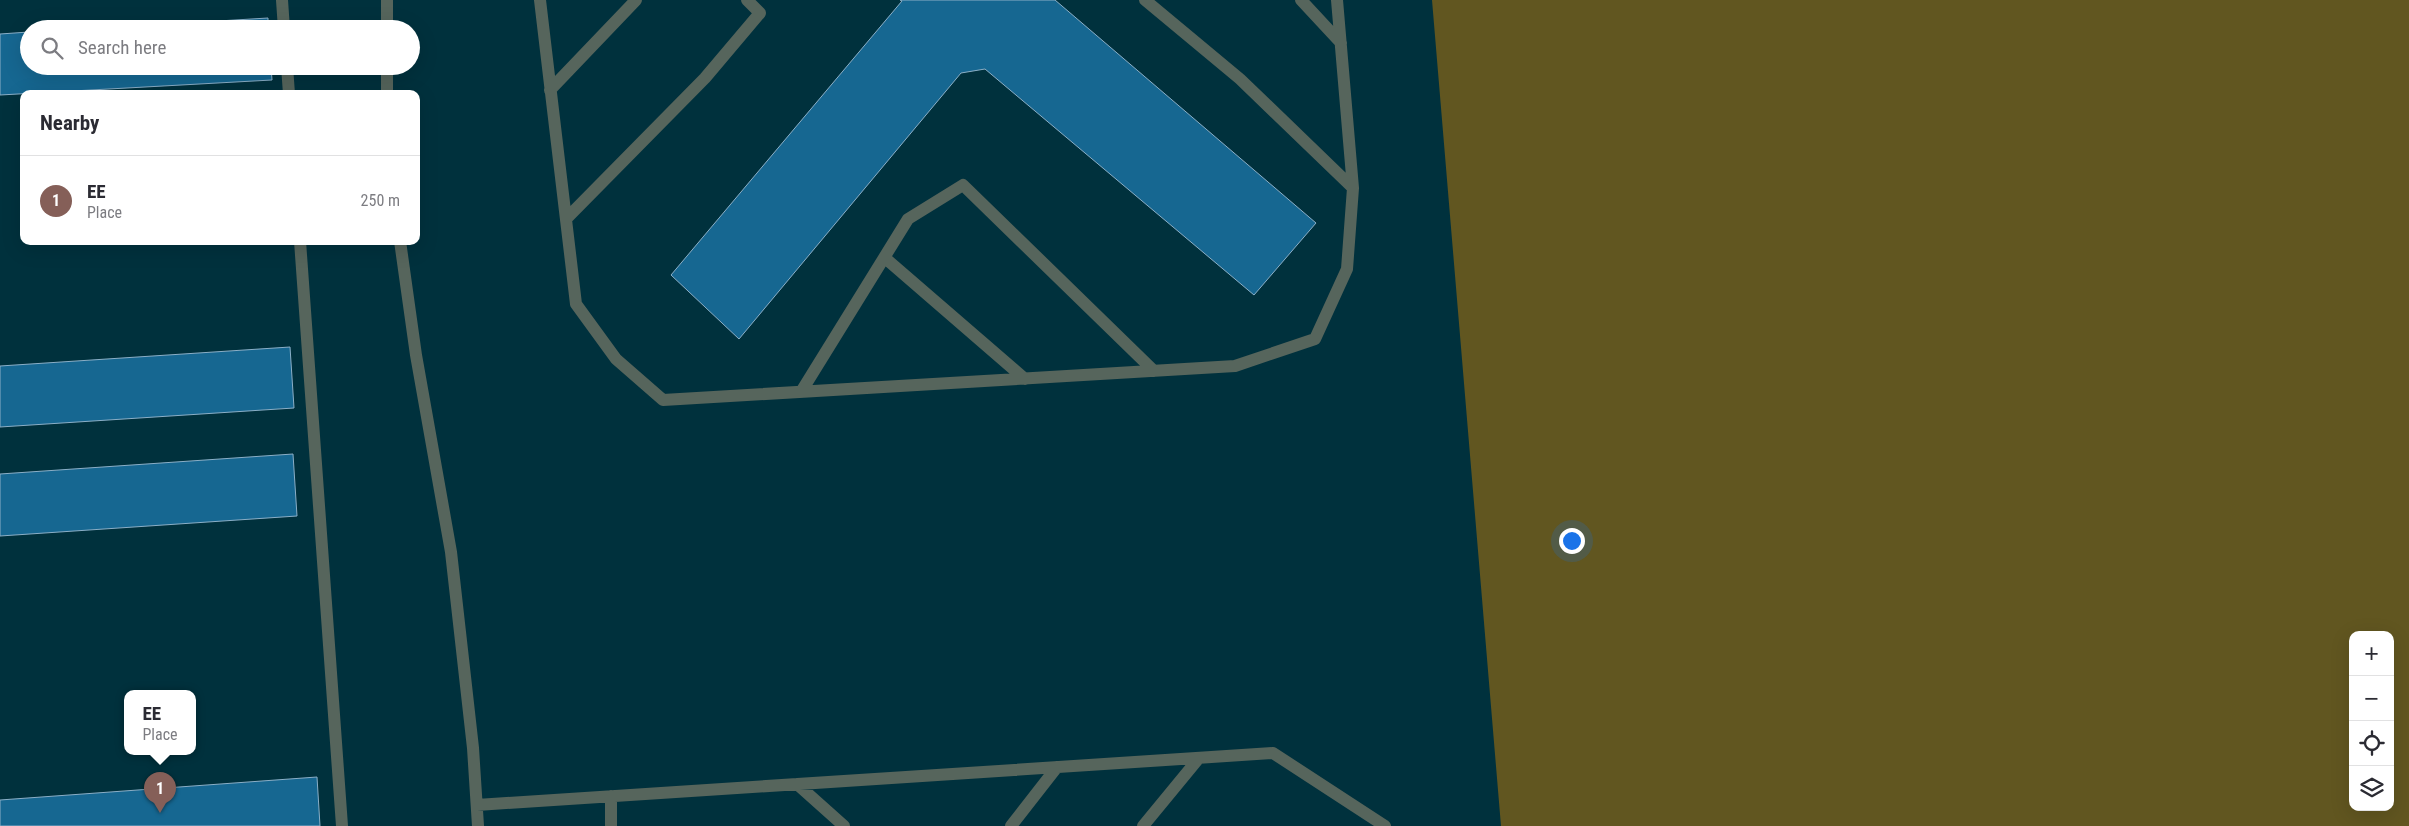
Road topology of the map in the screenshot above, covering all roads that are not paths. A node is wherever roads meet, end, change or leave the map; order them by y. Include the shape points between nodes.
1 (282, 0) edge
2 (387, 0) edge
3 (540, 0) edge
4 (636, 0) edge
5 (747, 0) edge
6 (1145, 0) edge
7 (1301, 0) edge
8 (1337, 0) edge
9 (283, 20) edge
10 (387, 20) edge
11 (1340, 43) junction
12 (288, 75) edge
13 (387, 75) edge
14 (289, 90) edge
15 (387, 90) edge
16 (550, 90) junction
17 (1352, 188) junction
18 (566, 220) junction
19 (300, 245) edge
20 (401, 245) edge
21 (885, 258) junction
22 (1154, 371) junction
23 (1025, 379) junction
24 (801, 392) junction
25 (1199, 758) junction
26 (1057, 767) junction
27 (797, 784) junction
28 (611, 796) junction
29 (477, 805) junction
30 (342, 826) edge
31 (478, 826) edge
32 (611, 826) edge
33 (844, 826) edge
34 (1011, 826) edge
35 (1143, 826) edge
36 (1385, 826) edge

1 - 9 lane
2 - 10 lane
3 - 16 lane
4 - 16 lane
5 - 18 lane via 760,13 705,78
6 - 17 lane via 1240,78
7 - 11 lane
8 - 11 lane
11 - 17 lane
12 - 14 lane
13 - 15 lane
16 - 18 lane
17 - 22 lane via 1347,269 1315,339 1235,366
18 - 24 lane via 576,304 616,359 663,400
19 - 30 lane
20 - 29 lane via 416,355 451,552
21 - 22 lane via 908,219 963,185
21 - 23 lane
21 - 24 lane
22 - 23 lane
23 - 24 lane
25 - 26 lane
25 - 35 lane
25 - 36 lane via 1273,753
26 - 27 lane
26 - 34 lane
27 - 28 lane
27 - 33 lane
28 - 29 lane
28 - 32 lane
29 - 31 lane

